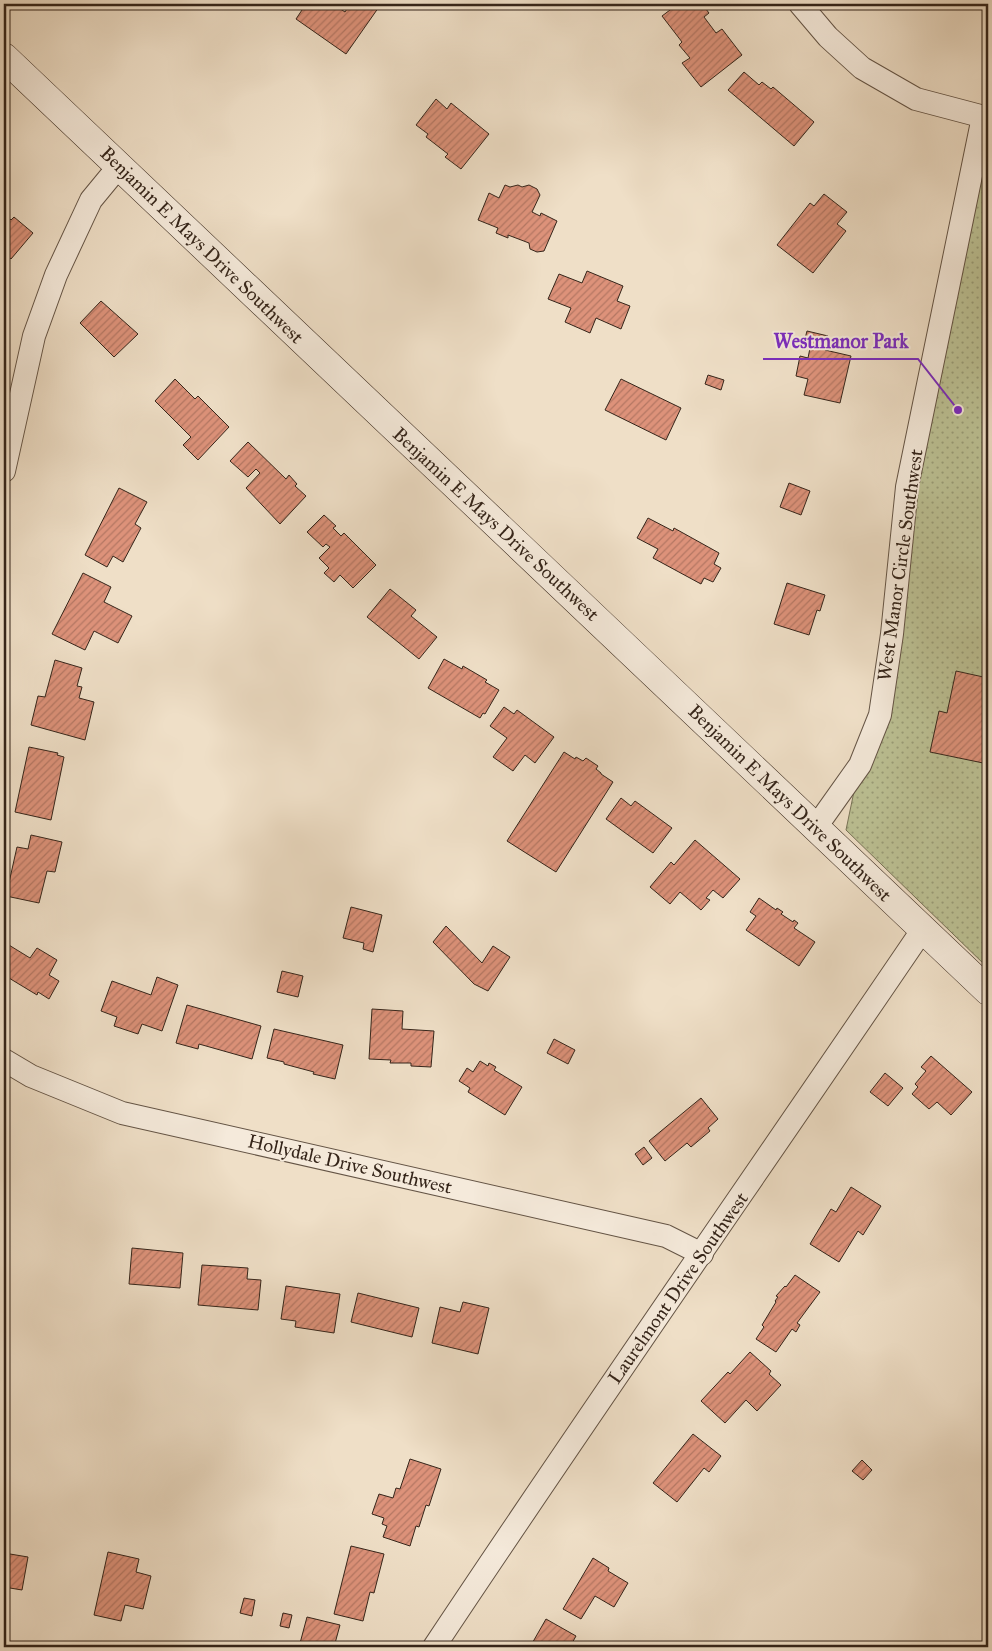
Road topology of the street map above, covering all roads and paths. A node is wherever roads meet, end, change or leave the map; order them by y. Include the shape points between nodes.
1 (800, 4) edge
2 (4, 57) edge
3 (986, 118) edge
4 (119, 166) junction
5 (4, 470) edge
6 (816, 827) junction
7 (923, 930) junction
8 (988, 991) edge
9 (4, 1060) edge
10 (702, 1254) junction
11 (434, 1647) edge

1 - 3 street via 828,37 862,68 916,99
2 - 4 street, Benjamin E Mays Drive Southwest
3 - 6 street, West Manor Circle Southwest via 907,487 880,715 860,765
4 - 5 street via 91,200 56,275 34,336
4 - 6 street, Benjamin E Mays Drive Southwest
6 - 7 street, Benjamin E Mays Drive Southwest
7 - 8 street, Benjamin E Mays Drive Southwest
7 - 10 street, Laurelmont Drive Southwest
9 - 10 street, Hollydale Drive Southwest via 31,1076 122,1113 666,1236
10 - 11 street, Laurelmont Drive Southwest

